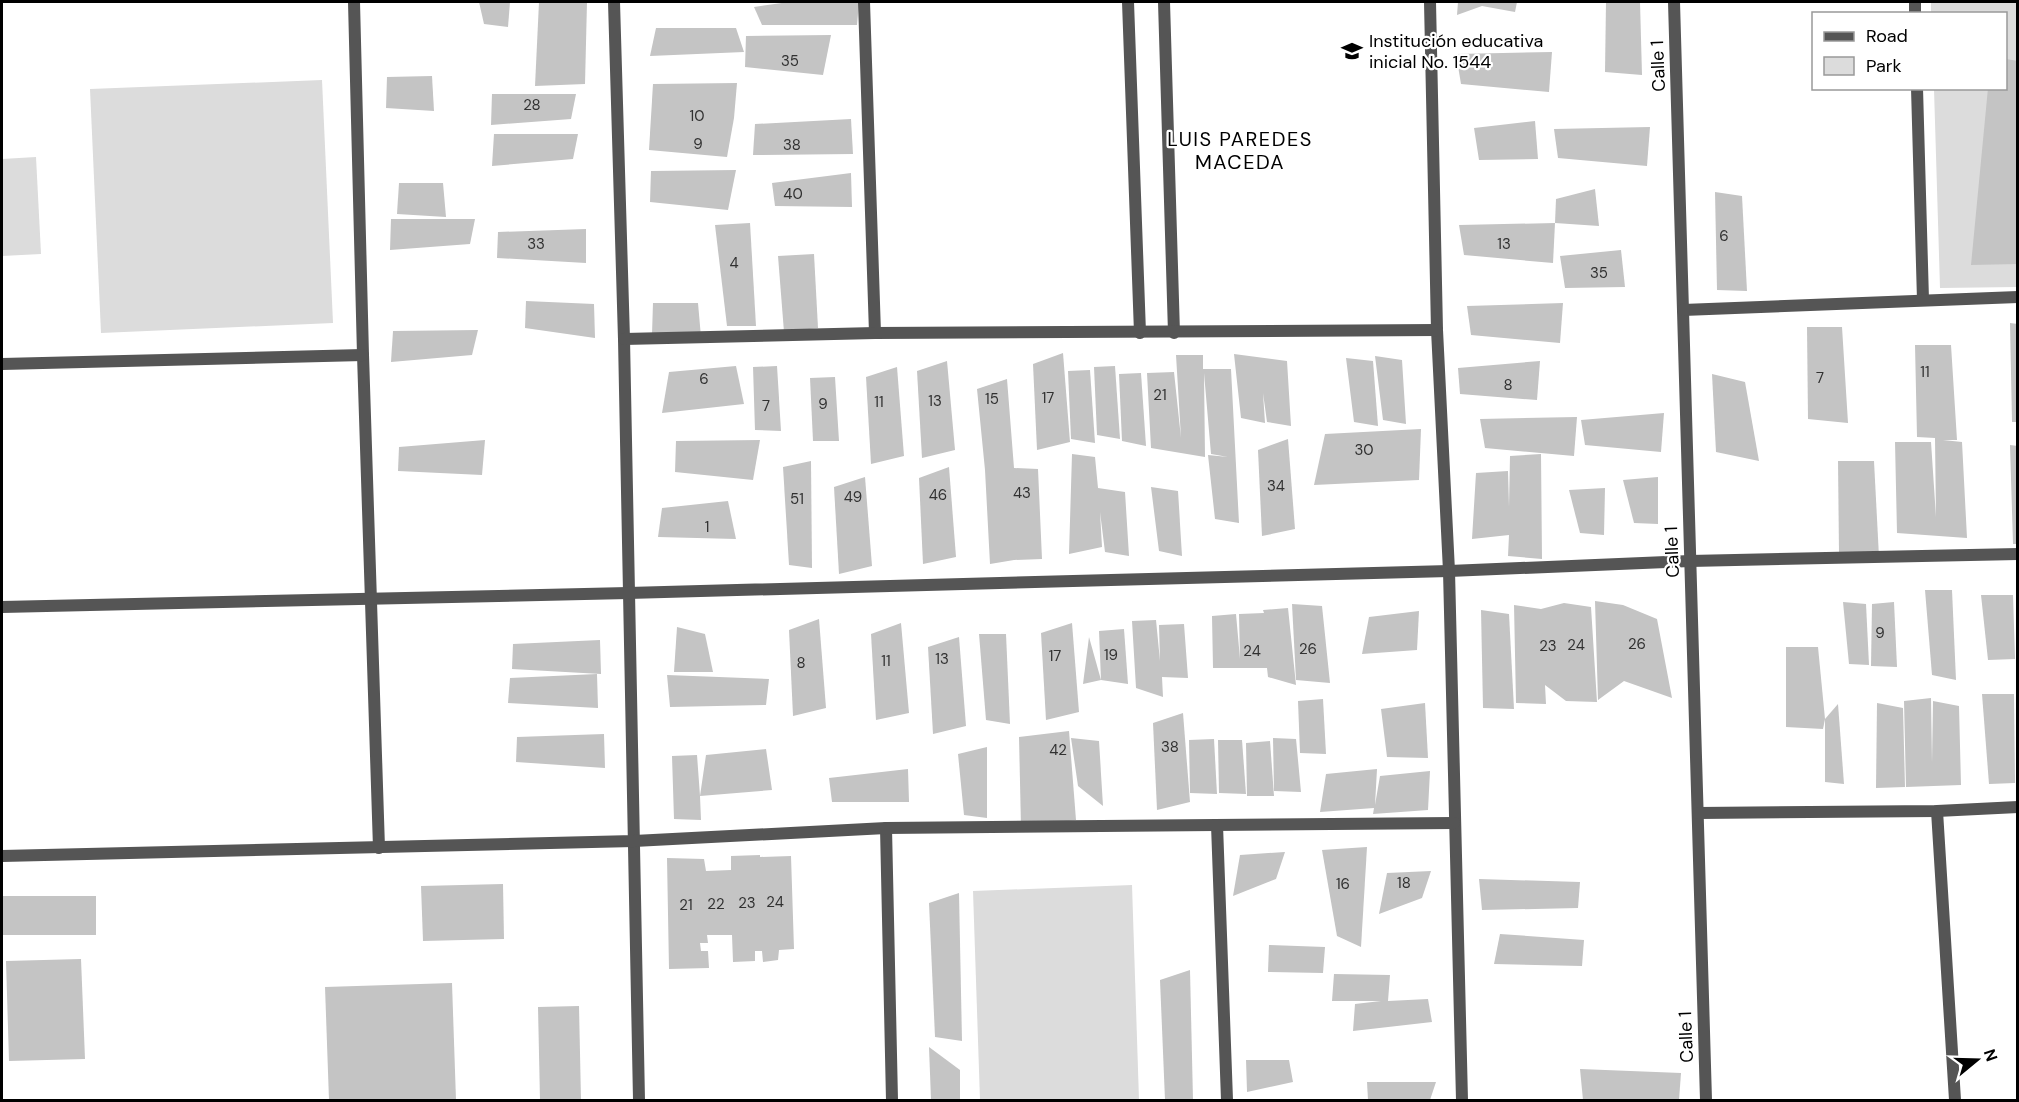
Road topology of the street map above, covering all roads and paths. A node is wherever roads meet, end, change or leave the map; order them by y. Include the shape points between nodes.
1 (354, 2) edge
2 (614, 2) edge
3 (864, 2) edge
4 (1128, 2) edge
5 (1164, 2) edge
6 (1430, 2) edge
7 (1674, 2) edge
8 (1917, 90) edge
9 (2018, 297) edge
10 (1923, 300) junction
11 (1683, 310) junction
12 (1437, 330) junction
13 (874, 333) junction
14 (1140, 333) junction
15 (1174, 333) junction
16 (624, 339) junction
17 (363, 355) junction
18 (2, 364) edge
19 (2018, 554) edge
20 (1690, 561) junction
21 (1449, 572) junction
22 (628, 593) junction
23 (371, 600) junction
24 (2, 608) edge
25 (2018, 807) edge
26 (1937, 811) junction
27 (1698, 813) junction
28 (1454, 824) junction
29 (1217, 825) junction
30 (886, 828) junction
31 (634, 842) junction
32 (379, 848) junction
33 (2, 856) edge
34 (639, 1101) edge
35 (892, 1101) edge
36 (1227, 1101) edge
37 (1462, 1101) edge
38 (1706, 1101) edge
39 (1955, 1101) edge

1 - 17 street
2 - 16 street
3 - 13 street
4 - 14 street
5 - 15 street
6 - 12 street
7 - 11 street, Calle 1
8 - 10 street
9 - 10 street
10 - 11 street
11 - 20 street, Calle 1
12 - 15 street
12 - 21 street
13 - 14 street
13 - 16 street
14 - 15 street
16 - 22 street
17 - 18 street
17 - 23 street
19 - 20 street
20 - 21 street
20 - 27 street, Calle 1
21 - 22 street
21 - 28 street
22 - 23 street
22 - 31 street
23 - 24 street
23 - 32 street
25 - 26 street
26 - 27 street
26 - 39 street
27 - 38 street, Calle 1
28 - 29 street
28 - 37 street
29 - 30 street
29 - 36 street
30 - 31 street
30 - 35 street
31 - 32 street
31 - 34 street
32 - 33 street

